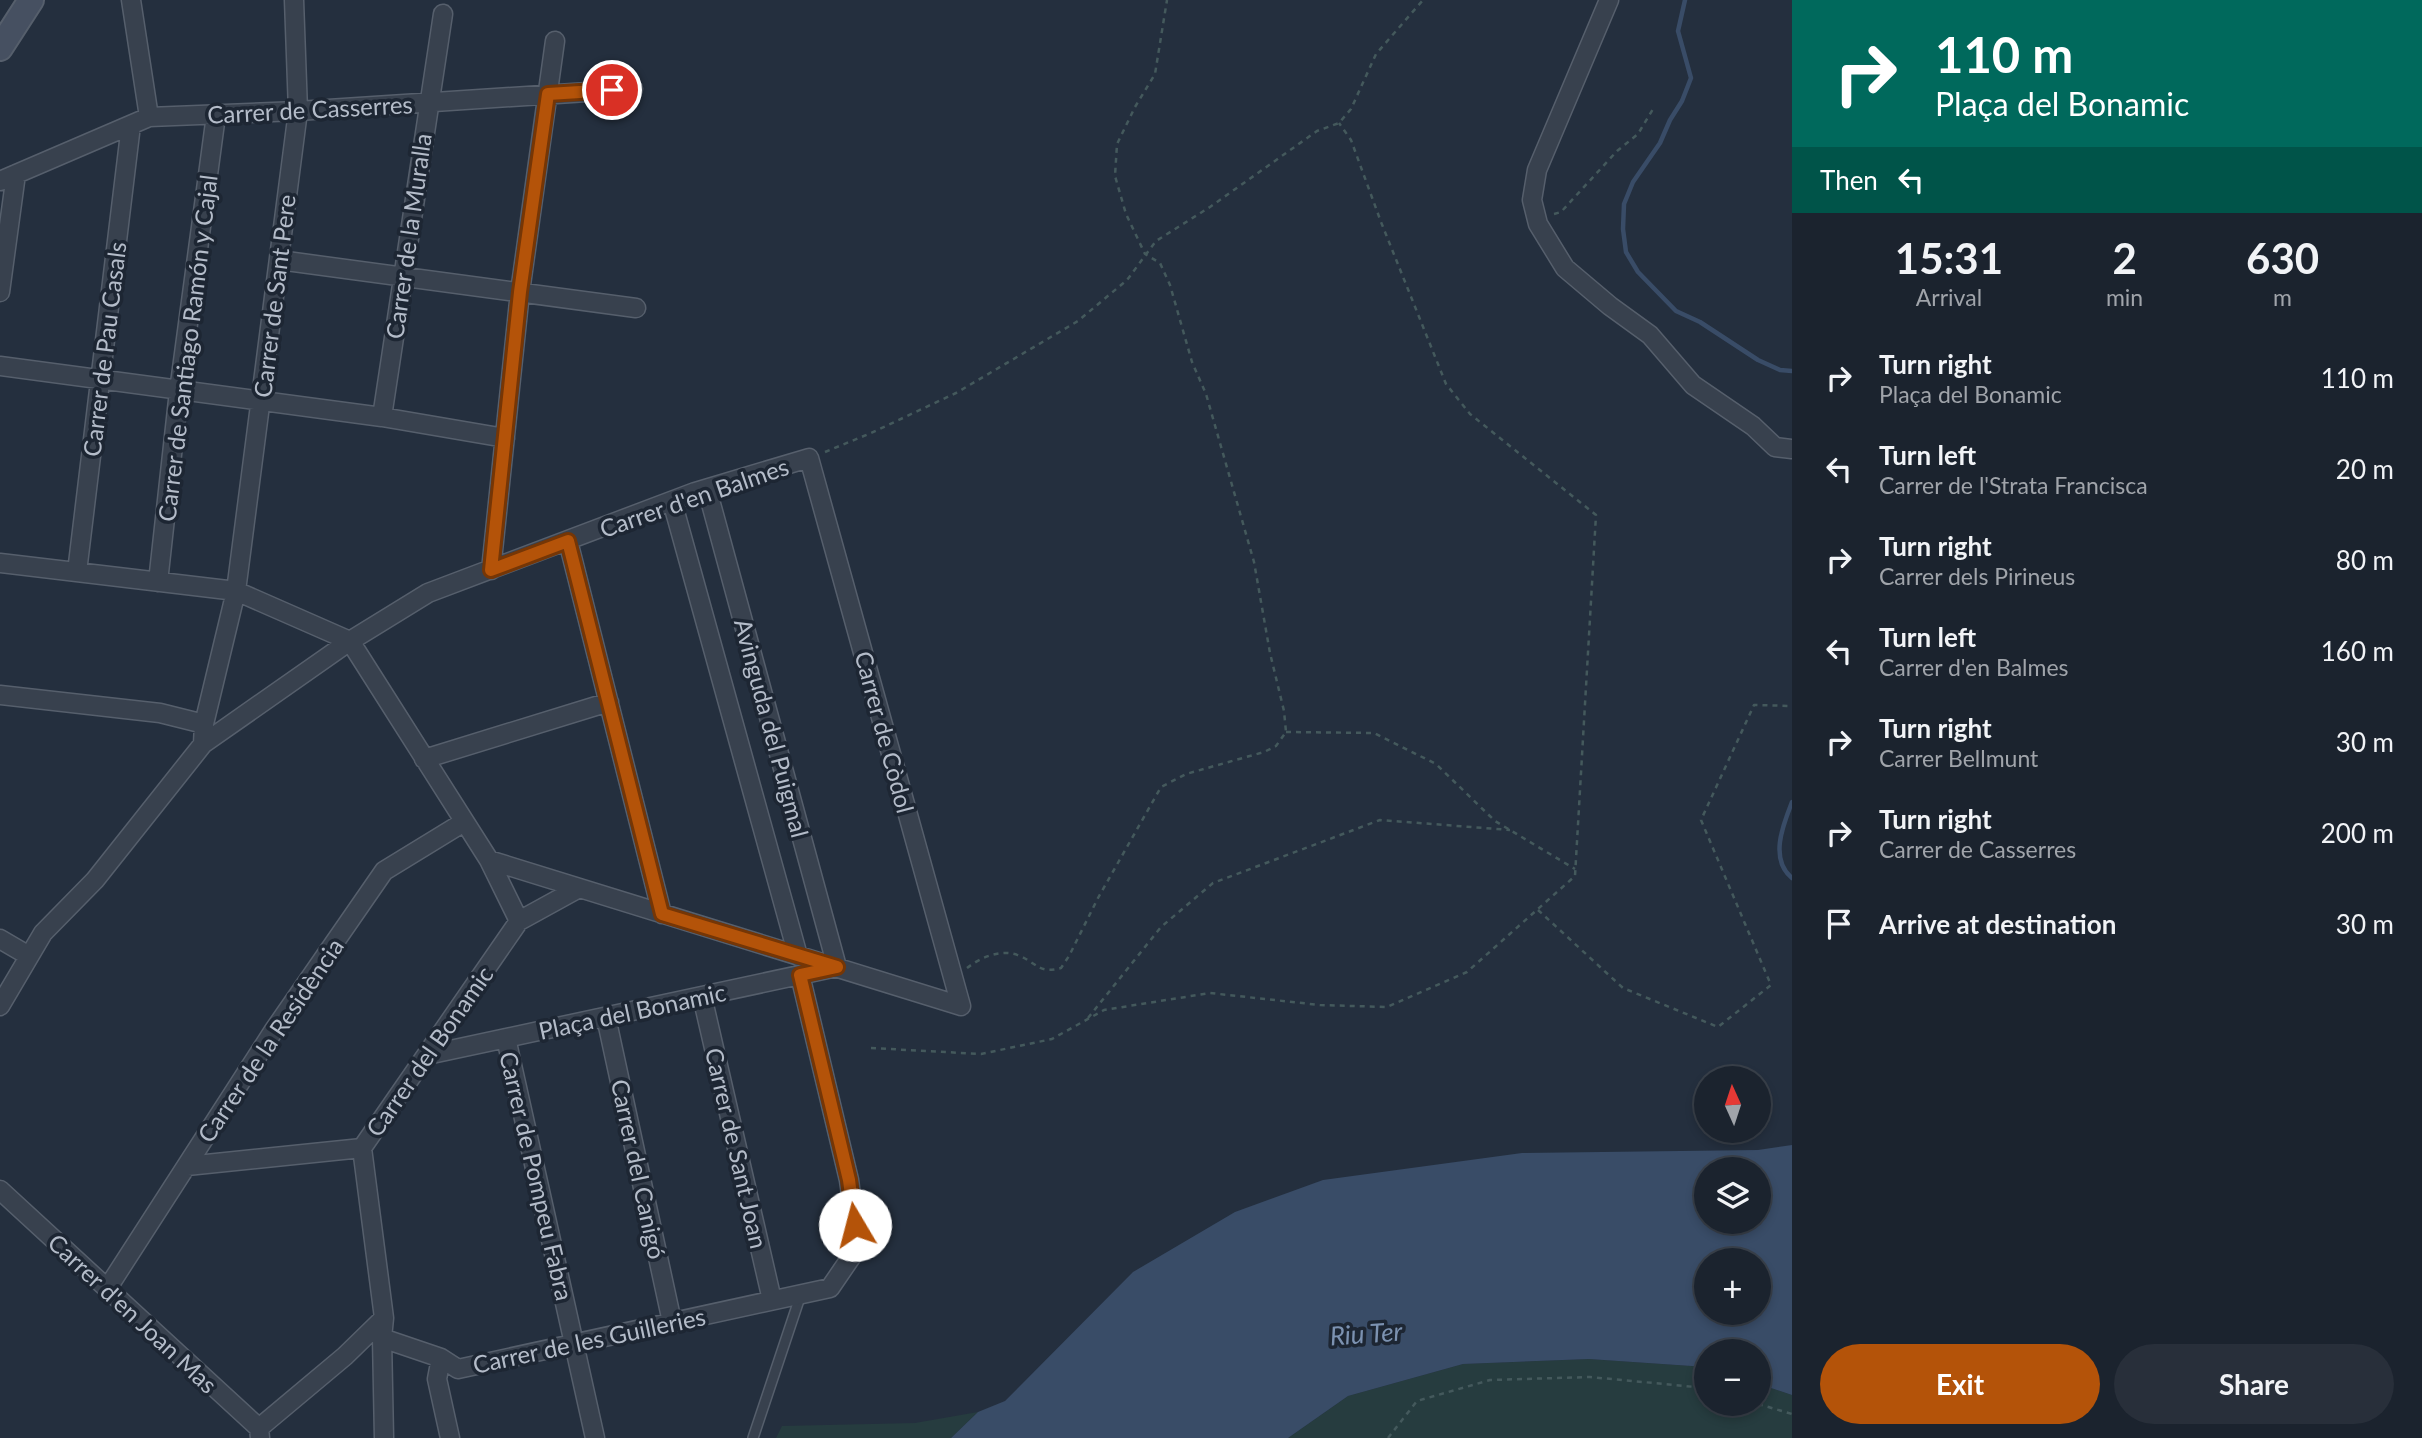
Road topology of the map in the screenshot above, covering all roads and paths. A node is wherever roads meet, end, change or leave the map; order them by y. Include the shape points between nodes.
1 (31, 0) edge
2 (131, 0) edge
3 (294, 0) edge
4 (1167, 0) edge
5 (1423, 0) edge
6 (1609, 0) edge
7 (443, 14) dead end
8 (555, 41) dead end
9 (0, 48) edge
10 (633, 89) dead end
11 (548, 94) junction
12 (428, 102) junction
13 (1653, 109) dead end
14 (298, 111) junction
15 (216, 115) junction
16 (149, 117) junction
17 (1339, 123) junction
18 (131, 125) junction
19 (8, 177) edge
20 (1537, 219) junction
21 (1145, 254) junction
22 (279, 260) junction
23 (402, 277) junction
24 (0, 292) edge
25 (520, 292) junction
26 (636, 308) dead end
27 (0, 366) edge
28 (101, 380) junction
29 (179, 391) junction
30 (261, 402) junction
31 (382, 417) junction
32 (505, 438) junction
33 (1792, 449) edge
34 (809, 458) junction
35 (707, 489) junction
36 (672, 501) junction
37 (568, 541) junction
38 (0, 563) edge
39 (491, 570) junction
40 (77, 572) junction
41 (158, 582) junction
42 (236, 591) junction
43 (350, 641) junction
44 (0, 695) edge
45 (608, 702) junction
46 (1792, 706) edge
47 (204, 724) junction
48 (1286, 732) junction
49 (202, 744) junction
50 (424, 758) junction
51 (464, 822) junction
52 (1510, 830) junction
53 (489, 860) junction
54 (1576, 870) junction
55 (579, 888) junction
56 (1537, 910) junction
57 (662, 914) junction
58 (519, 921) junction
59 (0, 939) edge
60 (29, 956) junction
61 (798, 956) junction
62 (837, 967) junction
63 (800, 975) junction
64 (953, 979) junction
65 (702, 996) junction
66 (0, 1006) edge
67 (606, 1017) junction
68 (1086, 1020) junction
69 (506, 1038) junction
70 (871, 1048) dead end
71 (427, 1055) junction
72 (362, 1148) junction
73 (187, 1166) junction
74 (0, 1191) edge
75 (107, 1289) junction
76 (801, 1294) junction
77 (772, 1300) junction
78 (384, 1318) junction
79 (672, 1322) junction
80 (382, 1338) junction
81 (575, 1343) junction
82 (440, 1358) junction
83 (1694, 1387) edge
84 (1771, 1408) edge
85 (1792, 1414) edge
86 (259, 1433) edge
87 (384, 1438) edge
88 (450, 1438) edge
89 (595, 1438) edge
90 (754, 1438) edge
91 (1388, 1438) edge

1 - 9 street
2 - 16 street
3 - 14 street, Carrer de Sant Pere
4 - 21 path via 1155,74 1117,144 1115,176
5 - 17 path via 1376,54 1351,109
6 - 20 street via 1537,170 1532,200
7 - 12 street, Carrer de la Muralla
8 - 11 street
10 - 11 street, Carrer de Casserres
11 - 12 street, Carrer de Casserres
11 - 25 street
12 - 14 street, Carrer de Casserres
12 - 23 street, Carrer de la Muralla
13 - 20 path via 1638,134 1561,212
14 - 15 street, Carrer de Casserres
14 - 22 street, Carrer de Sant Pere
15 - 16 street, Carrer de Casserres
15 - 29 street, Carrer de Santiago Ramón y Cajal
16 - 18 street, Carrer de Casserres
17 - 21 path via 1317,131 1156,241
17 - 54 path via 1352,140 1446,384 1470,414 1596,514
18 - 19 street, Carrer de Casserres
18 - 28 street, Carrer de Pau Casals
19 - 24 street
20 - 33 street via 1565,268 1650,335 1693,385 1754,426 1775,446
21 - 34 path via 1127,280 1078,321 1014,360 956,393
21 - 48 path via 1160,262 1206,394 1254,562
22 - 23 street
22 - 30 street, Carrer de Sant Pere
23 - 25 street
23 - 31 street, Carrer de la Muralla
25 - 26 street
25 - 32 street
27 - 28 street
28 - 29 street
28 - 40 street, Carrer de Pau Casals
29 - 30 street
29 - 41 street, Carrer de Santiago Ramón y Cajal
30 - 31 street
30 - 42 street, Carrer de Sant Pere
31 - 32 street
32 - 39 street
34 - 35 street, Carrer d'en Balmes
34 - 64 street, Carrer de Còdol
35 - 36 street, Carrer d'en Balmes
35 - 62 street, Avinguda del Puigmal
36 - 37 street, Carrer d'en Balmes
36 - 61 street, Avinguda del Puigmal
37 - 39 street, Carrer d'en Balmes
37 - 45 street
38 - 40 street
39 - 43 street, Carrer d'en Balmes via 428,593
40 - 41 street
41 - 42 street
42 - 43 street
42 - 47 street, Carrer de Sant Pere
43 - 49 street, Carrer d'en Balmes
43 - 50 street
44 - 47 street via 160,713
45 - 50 street
45 - 57 street
46 - 56 path via 1754,705 1701,820 1771,985 1718,1027 1623,988
47 - 49 street, Carrer de Sant Pere
48 - 52 path via 1374,733 1436,764
48 - 64 path via 1276,746 1264,752 1186,774 1161,787 1061,968 1048,971 1003,952 979,959
49 - 60 street, Carrer d'en Balmes via 95,880 43,933
50 - 51 street
51 - 53 street
51 - 73 street, Carrer de la Residència via 384,871
52 - 54 path
52 - 68 path via 1380,820 1213,883 1161,927
53 - 55 street
53 - 58 street
54 - 56 path via 1576,876
55 - 57 street
55 - 58 street, Carrer del Bonamic
56 - 68 path via 1467,972 1387,1007 1210,993 1104,1010
57 - 61 street
58 - 71 street, Carrer del Bonamic
59 - 60 street
60 - 66 street, Carrer d'en Balmes
61 - 62 street
62 - 63 street, Plaça del Bonamic
62 - 64 street, Carrer de Còdol via 961,1006
63 - 65 street, Plaça del Bonamic
63 - 76 street, Carrer de les Guilleries via 849,1180 858,1247 830,1288
65 - 67 street, Plaça del Bonamic
65 - 77 street, Carrer de Sant Joan
67 - 69 street, Plaça del Bonamic
67 - 79 street, Carrer del Canigó
68 - 70 path via 1052,1039 981,1054
69 - 71 street, Plaça del Bonamic
69 - 81 street, Carrer de Pompeu Fabra
71 - 72 street, Carrer del Bonamic
72 - 73 street
72 - 78 street, Carrer del Bonamic
73 - 75 street, Carrer de la Residència
74 - 75 street, Carrer d'en Joan Mas
75 - 86 street, Carrer d'en Joan Mas
76 - 77 street, Carrer de les Guilleries
76 - 90 lane
77 - 79 street, Carrer de les Guilleries
78 - 80 street, Carrer del Bonamic
78 - 86 street
79 - 81 street, Carrer de les Guilleries
80 - 82 street, Carrer de les Guilleries
80 - 87 street, Carrer del Bonamic
81 - 82 street, Carrer de les Guilleries via 458,1368
81 - 89 street, Carrer de Pompeu Fabra
82 - 88 street via 437,1379
83 - 91 path via 1590,1377 1490,1380 1417,1401
84 - 85 path

